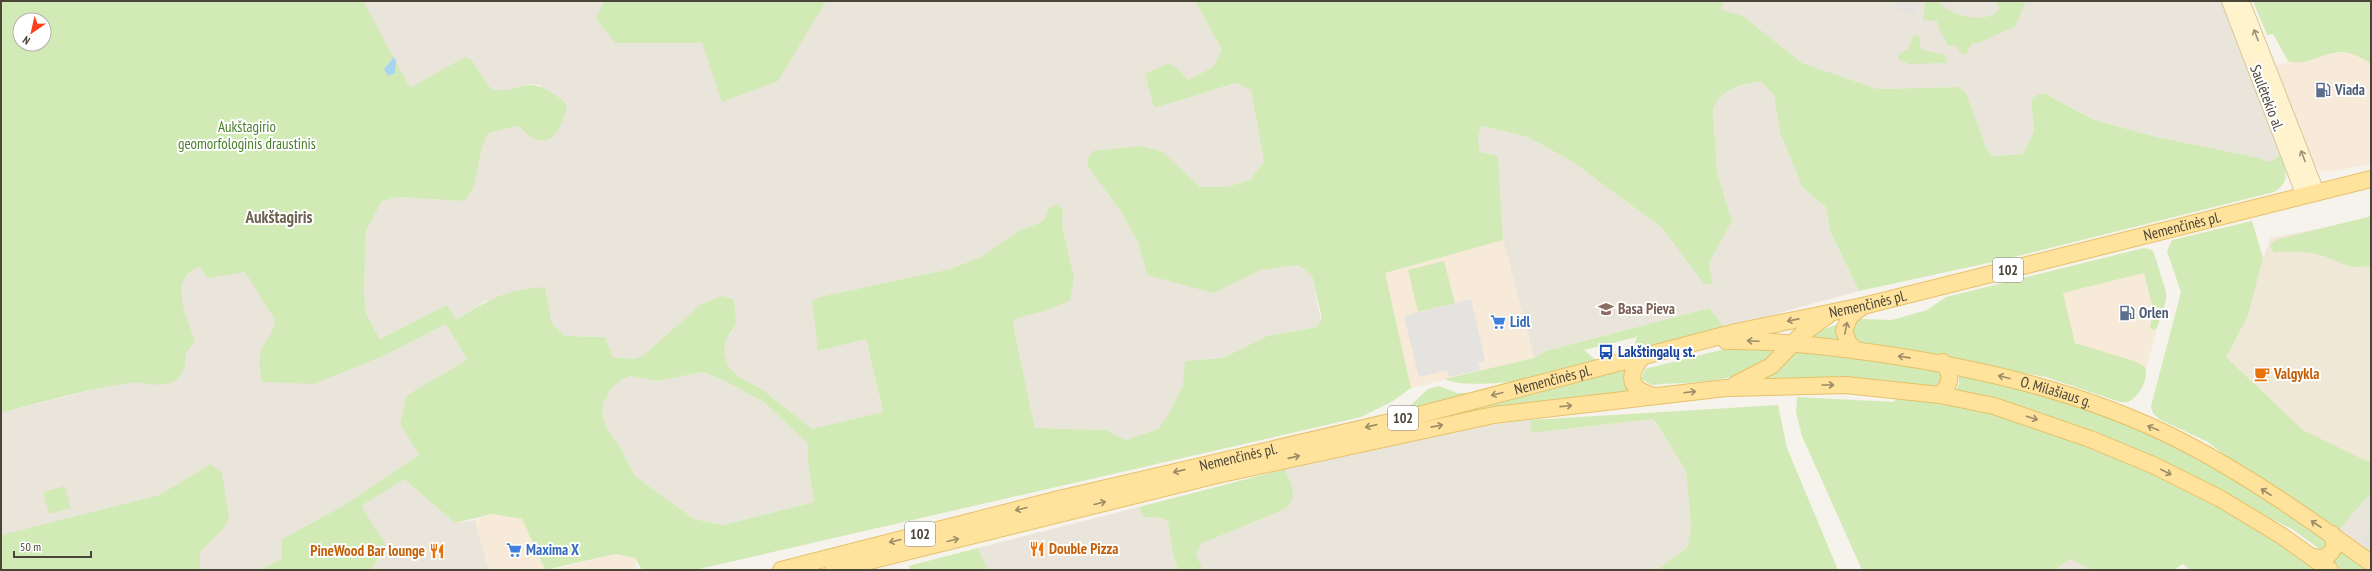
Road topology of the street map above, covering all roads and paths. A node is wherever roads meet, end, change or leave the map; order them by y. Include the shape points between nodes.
1 (2229, 1) edge
2 (2242, 1) edge
3 (2371, 179) edge
4 (2311, 194) junction
5 (1863, 306) junction
6 (1832, 313) junction
7 (1700, 342) junction
8 (1792, 343) junction
9 (1858, 350) junction
10 (1642, 357) junction
11 (1943, 362) junction
12 (1726, 388) junction
13 (1940, 395) junction
14 (1655, 396) junction
15 (2332, 534) junction
16 (2312, 557) junction
17 (2371, 563) edge
18 (781, 570) edge
19 (833, 570) edge
20 (2330, 570) edge

1 - 4 main road, Saulėtekio al.
4 -> 2 main road, Saulėtekio al.
3 - 4 main road, Nemenčinės pl. / 102
4 - 5 main road, Nemenčinės pl. / 102
5 - 6 main road, Nemenčinės pl. / 102
9 -> 5 main road via 1849,344 1844,331 1850,316
6 -> 7 main road, Nemenčinės pl. / 102 via 1736,332
6 - 8 main road, 102
8 -> 7 main road, O. Milašiaus g.
7 - 10 main road, Nemenčinės pl. / 102
8 - 9 main road, O. Milašiaus g.
8 - 12 main road, 102 via 1771,366 1756,376
11 -> 9 main road, O. Milašiaus g.
10 - 14 main road via 1633,368 1633,383 1639,391
10 -> 18 main road, Nemenčinės pl. / 102 via 1398,420 1058,499
11 - 13 main road via 1951,380 1948,388
15 -> 11 main road, O. Milašiaus g. via 2229,468 2160,431 2072,397
12 -> 13 main road, O. Milašiaus g. via 1846,385
14 -> 12 main road, Nemenčinės pl. / 102
13 -> 16 main road, O. Milašiaus g. via 1994,406 2039,420 2153,465 2221,499
19 -> 14 main road, Nemenčinės pl. / 102 via 1217,474 1399,434 1494,415
15 - 16 main road via 2335,545 2332,554 2322,559
15 - 17 main road, O. Milašiaus g.
16 - 20 main road, O. Milašiaus g.

